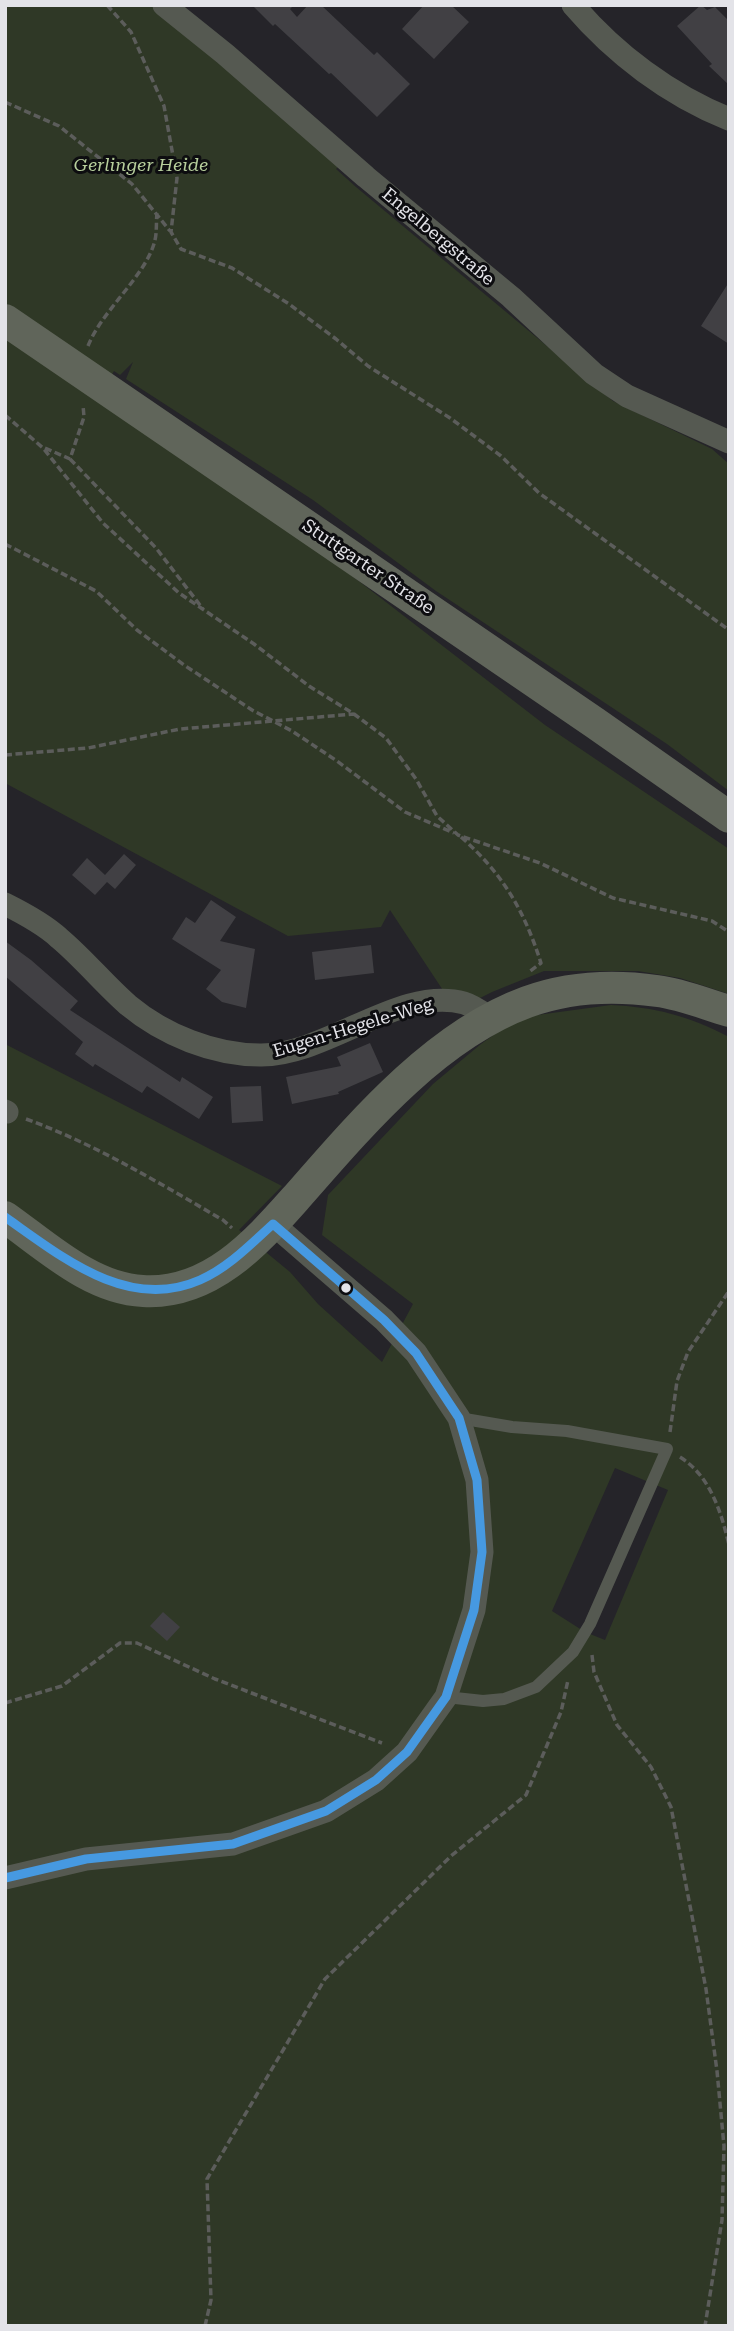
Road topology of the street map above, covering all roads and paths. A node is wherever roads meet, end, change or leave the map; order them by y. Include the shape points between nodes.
1 (107, 5) edge
2 (164, 5) edge
3 (573, 5) edge
4 (5, 102) edge
5 (729, 119) edge
6 (157, 213) junction
7 (171, 232) junction
8 (5, 320) edge
9 (79, 370) junction
10 (5, 415) edge
11 (729, 442) edge
12 (43, 448) junction
13 (70, 459) junction
14 (5, 544) edge
15 (206, 613) junction
16 (729, 630) edge
17 (354, 714) junction
18 (273, 721) junction
19 (5, 755) edge
20 (729, 817) edge
21 (458, 835) junction
22 (5, 904) edge
23 (729, 932) edge
24 (541, 963) dead end
25 (721, 1012) edge
26 (492, 1019) junction
27 (6, 1112) edge
28 (5, 1217) edge
29 (263, 1234) junction
30 (729, 1291) edge
31 (459, 1418) junction
32 (667, 1449) junction
33 (721, 1518) junction
34 (729, 1518) edge
35 (729, 1545) edge
36 (590, 1624) junction
37 (573, 1652) junction
38 (446, 1697) junction
39 (5, 1703) edge
40 (407, 1752) junction
41 (5, 1878) edge
42 (205, 2326) edge
43 (705, 2326) edge

1 - 7 path via 131,32 164,107 177,178
2 - 11 street, Engelbergstraße via 511,297 594,374 627,396
3 - 5 street via 653,78
4 - 6 path via 59,126 132,184
6 - 7 path
6 - 9 path via 154,242 90,341
7 - 16 path via 181,249 232,268 450,418 501,456 539,494
8 - 9 main road, Stuttgarter Straße
9 - 13 path via 84,417
9 - 20 main road, Stuttgarter Straße
10 - 12 path
12 - 13 path
12 - 15 path via 103,523
13 - 15 path via 156,548
14 - 18 path via 96,591 146,637
15 - 17 path
17 - 18 path
17 - 21 path via 386,738 437,816
18 - 19 path via 180,729 88,748
18 - 21 path via 405,812
21 - 23 path via 540,863 613,898 712,921
21 - 24 path via 511,892 530,927
22 - 26 street, Eugen-Hegele-Weg via 57,936 129,1005 160,1026 223,1051 262,1055 297,1048 376,1017 434,1001 464,1003
25 - 26 main road via 659,991 593,989 551,995
26 - 29 main road via 431,1059 383,1103
27 - 29 path via 63,1132 223,1220
28 - 29 main road via 78,1267 111,1284 141,1291 174,1289 206,1279
29 - 31 street via 384,1320 416,1353
30 - 32 path via 688,1352 677,1381
31 - 32 lane
31 - 38 street via 477,1480 482,1552 474,1610
32 - 33 path via 694,1465 715,1496
32 - 36 lane
33 - 34 path
33 - 35 path
36 - 37 lane
36 - 43 path via 594,1672 617,1725 651,1767 670,1807 706,1989 724,2146 722,2220
37 - 38 lane via 536,1687 503,1699
37 - 42 path via 561,1712 526,1795 451,1856 325,1979 207,2179 211,2300
38 - 40 street
39 - 40 path via 62,1686 120,1643 137,1643 215,1679
40 - 41 street via 376,1780 326,1811 233,1844 86,1859

